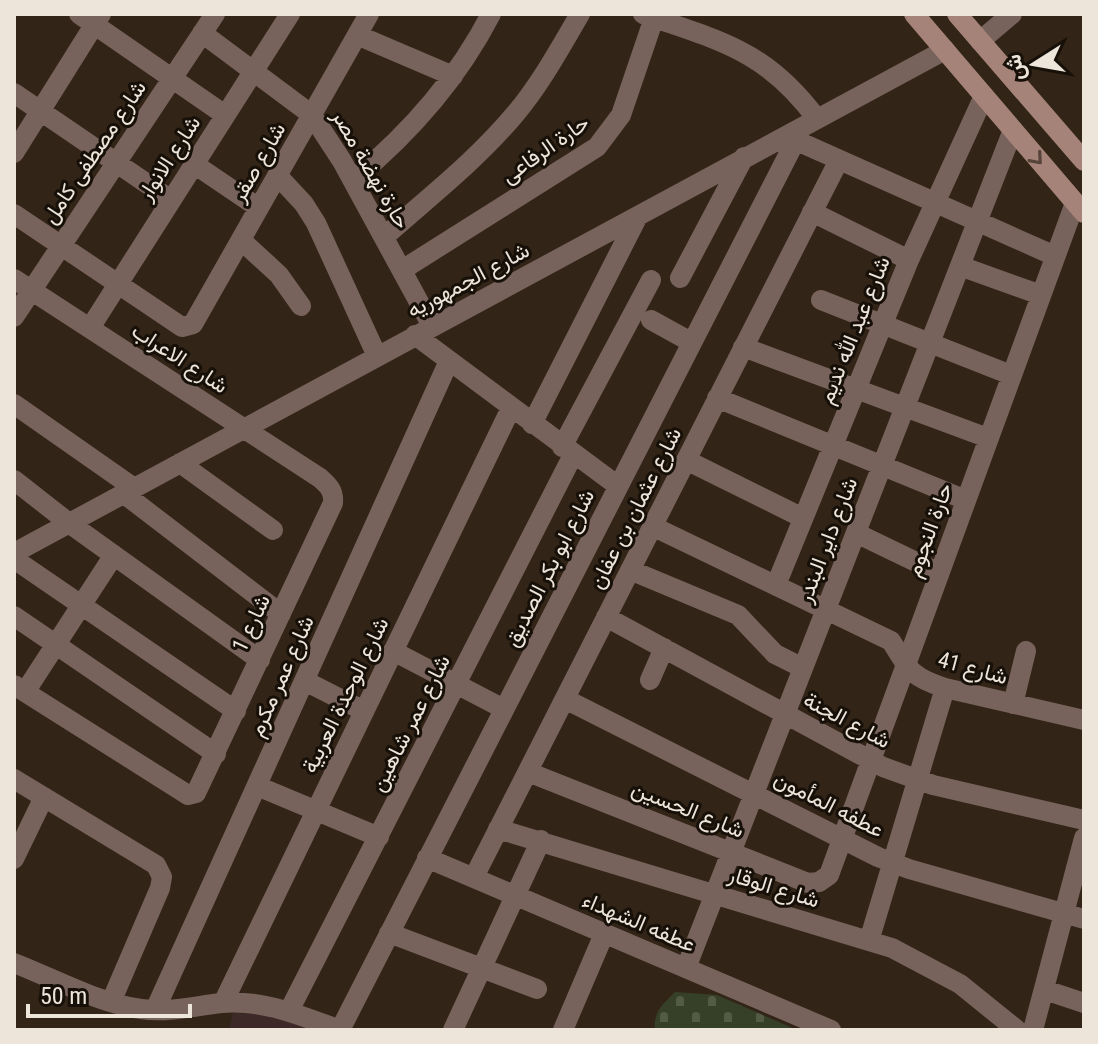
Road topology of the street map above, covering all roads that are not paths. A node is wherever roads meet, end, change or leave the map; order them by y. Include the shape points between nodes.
1 (215, 14) edge
2 (369, 14) edge
3 (491, 14) edge
4 (580, 14) edge
5 (914, 14) edge
6 (957, 14) edge
7 (1012, 14) edge
8 (649, 16) edge
9 (281, 17) edge
10 (91, 18) edge
11 (680, 20) edge
12 (202, 33) junction
13 (357, 35) junction
14 (980, 41) junction
15 (945, 50) junction
16 (253, 71) junction
17 (453, 76) junction
18 (172, 78) junction
19 (14, 93) edge
20 (984, 96) junction
21 (40, 111) junction
22 (225, 115) junction
23 (312, 115) junction
24 (805, 129) junction
25 (1013, 130) junction
26 (14, 153) edge
27 (744, 157) junction
28 (839, 160) junction
29 (1084, 161) edge
30 (116, 162) junction
31 (194, 164) junction
32 (278, 176) junction
33 (353, 180) junction
34 (171, 200) junction
35 (936, 203) junction
36 (259, 208) junction
37 (1080, 208) edge
38 (812, 212) junction
39 (14, 214) edge
40 (637, 218) junction
41 (978, 222) junction
42 (384, 237) junction
43 (241, 240) junction
44 (61, 245) junction
45 (1055, 256) junction
46 (909, 260) junction
47 (960, 266) junction
48 (402, 270) junction
49 (680, 278) dead end
50 (651, 280) dead end
51 (118, 283) junction
52 (23, 284) edge
53 (1041, 295) junction
54 (821, 300) dead end
55 (301, 306) dead end
56 (14, 317) edge
57 (651, 320) dead end
58 (882, 324) junction
59 (90, 328) junction
60 (424, 331) junction
61 (691, 342) junction
62 (931, 343) junction
63 (743, 347) junction
64 (377, 356) junction
65 (449, 361) junction
66 (1011, 375) junction
67 (856, 389) junction
68 (717, 398) junction
69 (14, 404) edge
70 (905, 407) junction
71 (511, 408) junction
72 (532, 424) junction
73 (244, 429) junction
74 (988, 438) junction
75 (833, 444) junction
76 (568, 451) junction
77 (686, 460) junction
78 (180, 463) junction
79 (882, 465) junction
80 (320, 478) joint
81 (14, 480) edge
82 (618, 486) junction
83 (129, 491) junction
84 (966, 500) junction
85 (803, 518) junction
86 (69, 523) junction
87 (652, 526) junction
88 (273, 530) dead end
89 (856, 533) junction
90 (14, 553) edge
91 (114, 555) junction
92 (14, 559) edge
93 (630, 570) junction
94 (939, 573) junction
95 (776, 585) junction
96 (82, 605) junction
97 (827, 609) junction
98 (281, 614) junction
99 (14, 616) edge
100 (606, 617) junction
101 (56, 645) junction
102 (664, 648) junction
103 (393, 651) junction
104 (1026, 651) dead end
105 (260, 660) junction
106 (905, 666) junction
107 (803, 668) junction
108 (650, 680) dead end
109 (305, 681) junction
110 (457, 684) junction
111 (19, 688) edge
112 (945, 688) junction
113 (565, 699) junction
114 (1013, 704) junction
115 (504, 709) junction
116 (236, 711) junction
117 (364, 711) junction
118 (785, 714) junction
119 (1084, 720) edge
120 (216, 754) junction
121 (870, 760) junction
122 (528, 772) junction
123 (14, 779) edge
124 (918, 780) junction
125 (257, 786) junction
126 (754, 793) junction
127 (44, 797) junction
128 (317, 811) junction
129 (1084, 820) edge
130 (498, 829) junction
131 (379, 837) junction
132 (842, 838) junction
133 (1084, 838) edge
134 (541, 840) junction
135 (731, 852) junction
136 (427, 858) junction
137 (14, 859) edge
138 (893, 862) junction
139 (829, 875) joint
140 (474, 877) junction
141 (715, 894) junction
142 (515, 896) junction
143 (1074, 916) edge
144 (389, 933) junction
145 (604, 934) junction
146 (869, 941) junction
147 (482, 968) junction
148 (686, 968) junction
149 (18, 971) edge
150 (537, 989) dead end
151 (1045, 990) junction
152 (111, 1002) junction
153 (223, 1003) junction
154 (1084, 1003) edge
155 (155, 1010) junction
156 (289, 1011) junction
157 (340, 1030) edge
158 (453, 1030) edge
159 (563, 1030) edge
160 (831, 1030) edge
161 (1017, 1030) edge
162 (1033, 1030) edge

1 - 12 street, شارع مصطفى كامل
2 - 13 street, شارع صقر
3 - 17 street
4 - 42 street via 539,82 501,131
5 - 15 main road
6 - 14 main road
7 - 14 street
8 - 11 street
8 - 48 street, حارة الرفاعى via 621,115 606,139
9 - 16 street, شارع الانوار
10 - 18 street
10 - 21 street
11 - 24 street via 756,59 794,91
12 - 16 street, حارة نهضة مصر
12 - 18 street, شارع مصطفى كامل
13 - 17 street
13 - 23 street, شارع صقر
14 - 29 main road
15 - 20 main road
15 - 24 street, شارع الجمهوريه
16 - 22 street, شارع الانوار
16 - 23 street, حارة نهضة مصر
17 - 33 street via 409,129
18 - 22 street
18 - 30 street, شارع مصطفى كامل
19 - 21 street
20 - 25 main road
20 - 35 street, شارع عبد الله نديم
21 - 26 street
21 - 30 street
22 - 31 street, شارع الانوار
23 - 32 street, شارع صقر
23 - 33 street, حارة نهضة مصر
24 - 27 street, شارع الجمهوريه
24 - 28 street
24 - 61 street, شارع ابو بكر الصديق
25 -> 37 main road
25 - 41 street, شارع داير البندر
27 - 40 street, شارع الجمهوريه
27 - 49 street
28 - 35 street
28 - 38 street, شارع عثمان بن عفان
30 - 34 street
30 - 44 street, شارع مصطفى كامل
31 - 34 street, شارع الانوار
31 - 36 street
32 - 36 street, شارع صقر
32 - 64 street via 316,223
33 - 42 street, حارة نهضة مصر
34 - 51 street, شارع الانوار
35 - 41 street
35 - 46 street, شارع عبد الله نديم
36 - 43 street, شارع صقر
37 - 45 street, حارة النجوم
38 - 46 street
38 - 63 street, شارع عثمان بن عفان
39 - 44 street
40 - 60 street, شارع الجمهوريه
40 - 72 street
41 - 45 street
41 - 47 street, شارع داير البندر
42 - 48 street, حارة نهضة مصر
43 - 51 street, شارع صقر via 193,324 182,327
43 - 55 street via 279,275
44 - 51 street
44 - 52 street, شارع مصطفى كامل
45 - 53 street, حارة النجوم
46 - 58 street, شارع عبد الله نديم
47 - 53 street
47 - 62 street, شارع داير البندر
48 - 60 street, حارة نهضة مصر
50 - 76 street, شارع عمر شاهين
51 - 59 street, شارع الانوار
52 - 56 street, شارع مصطفى كامل
52 - 59 street, شارع الاعراب
53 - 66 street, حارة النجوم
54 - 58 street
57 - 61 street
58 - 62 street
58 - 67 street, شارع عبد الله نديم
59 - 73 street, شارع الاعراب
60 - 64 street, شارع الجمهوريه
60 - 65 street
61 - 82 street, شارع ابو بكر الصديق
62 - 66 street
62 - 70 street, شارع داير البندر
63 - 67 street
63 - 68 street, شارع عثمان بن عفان
64 - 73 street, شارع الجمهوريه
65 - 71 street
65 - 109 street, شارع عمر مكرم
66 - 74 street, حارة النجوم
67 - 70 street
67 - 75 street, شارع عبد الله نديم
68 - 75 street
68 - 77 street, شارع عثمان بن عفان
69 - 83 street
70 - 74 street
70 - 79 street, شارع داير البندر
71 - 72 street
71 - 103 street, شارع الوحدة العربية
72 - 76 street
73 - 78 street, شارع الجمهوريه
73 - 80 street, شارع الاعراب
74 - 84 street, حارة النجوم
75 - 79 street
75 - 85 street, شارع عبد الله نديم
76 - 82 street
76 - 110 street, شارع عمر شاهين
77 - 85 street
77 - 87 street, شارع عثمان بن عفان
78 - 83 street, شارع الجمهوريه
78 - 88 street
79 - 84 street
79 - 89 street, شارع داير البندر
80 - 98 street, شارع 1 via 330,486 333,503
81 - 86 street
82 - 115 street, شارع ابو بكر الصديق
83 - 86 street, شارع الجمهوريه
83 - 98 street
84 - 94 street, حارة النجوم
85 - 95 street, شارع عبد الله نديم
86 - 90 street, شارع الجمهوريه
86 - 91 street
87 - 93 street, شارع عثمان بن عفان
87 - 95 street, شارع 41
89 - 94 street
89 - 97 street, شارع داير البندر
91 - 96 street
91 - 105 street
92 - 96 street
93 - 100 street, شارع عثمان بن عفان
93 - 107 street via 738,615 775,654
94 - 106 street, حارة النجوم
95 - 97 street, شارع 41
96 - 101 street
96 - 116 street
97 - 106 street, شارع 41 via 891,641
97 - 107 street, شارع داير البندر
98 - 105 street, شارع 1
99 - 101 street
100 - 102 street, شارع الجنة
100 - 113 street, شارع عثمان بن عفان
101 - 111 street
101 - 120 street
102 - 108 street
102 - 118 street, شارع الجنة
103 - 110 street
103 - 117 street, شارع الوحدة العربية
104 - 114 street
105 - 116 street, شارع 1
106 - 112 street, شارع 41
106 - 121 street, حارة النجوم
107 - 118 street, شارع داير البندر
109 - 117 street
109 - 125 street, شارع عمر مكرم
110 - 115 street
110 - 131 street, شارع عمر شاهين
111 - 120 street, شارع 1 via 188,795 199,790
112 - 114 street, شارع 41
112 - 124 street
113 - 122 street, شارع عثمان بن عفان
113 - 126 street, عطفه المأمون
114 - 119 street, شارع 41
115 - 136 street, شارع ابو بكر الصديق
116 - 120 street, شارع 1
117 - 128 street, شارع الوحدة العربية
118 - 121 street, شارع الجنة
118 - 126 street, شارع داير البندر
121 - 124 street, شارع الجنة
121 - 132 street, حارة النجوم
122 - 130 street, شارع عثمان بن عفان
122 - 135 street, شارع الحسين
123 - 127 street
124 - 129 street, شارع الجنة
124 - 138 street
125 - 128 street
125 - 155 street, شارع عمر مكرم
126 - 132 street, عطفه المأمون
126 - 135 street, شارع داير البندر
127 - 137 street
127 - 152 street via 161,871 160,888
128 - 131 street
128 - 153 street, شارع الوحدة العربية
130 - 134 street, شارع الوقار
130 - 140 street, شارع عثمان بن عفان
131 - 156 street, شارع عمر شاهين
132 - 138 street, عطفه المأمون
132 - 139 street, حارة النجوم
133 - 143 street
134 - 141 street, شارع الوقار
134 - 142 street
135 - 139 street, شارع الحسين via 808,883
135 - 141 street, شارع داير البندر
136 - 140 street, عطفه الشهداء
136 - 144 street, شارع ابو بكر الصديق
138 - 143 street, عطفه المأمون
138 - 146 street
140 - 142 street, عطفه الشهداء
141 - 146 street, شارع الوقار
141 - 148 street, شارع داير البندر
142 - 145 street, عطفه الشهداء
142 - 147 street
143 - 151 street
144 - 147 street
144 - 157 street, شارع ابو بكر الصديق
145 - 148 street, عطفه الشهداء
145 - 159 street
146 - 161 street, شارع الوقار via 960,984
147 - 150 street
147 - 158 street
148 - 160 street, عطفه الشهداء
149 - 152 street
151 - 154 street
151 - 162 street
152 - 155 street
153 - 155 street
153 - 156 street
156 - 157 street

